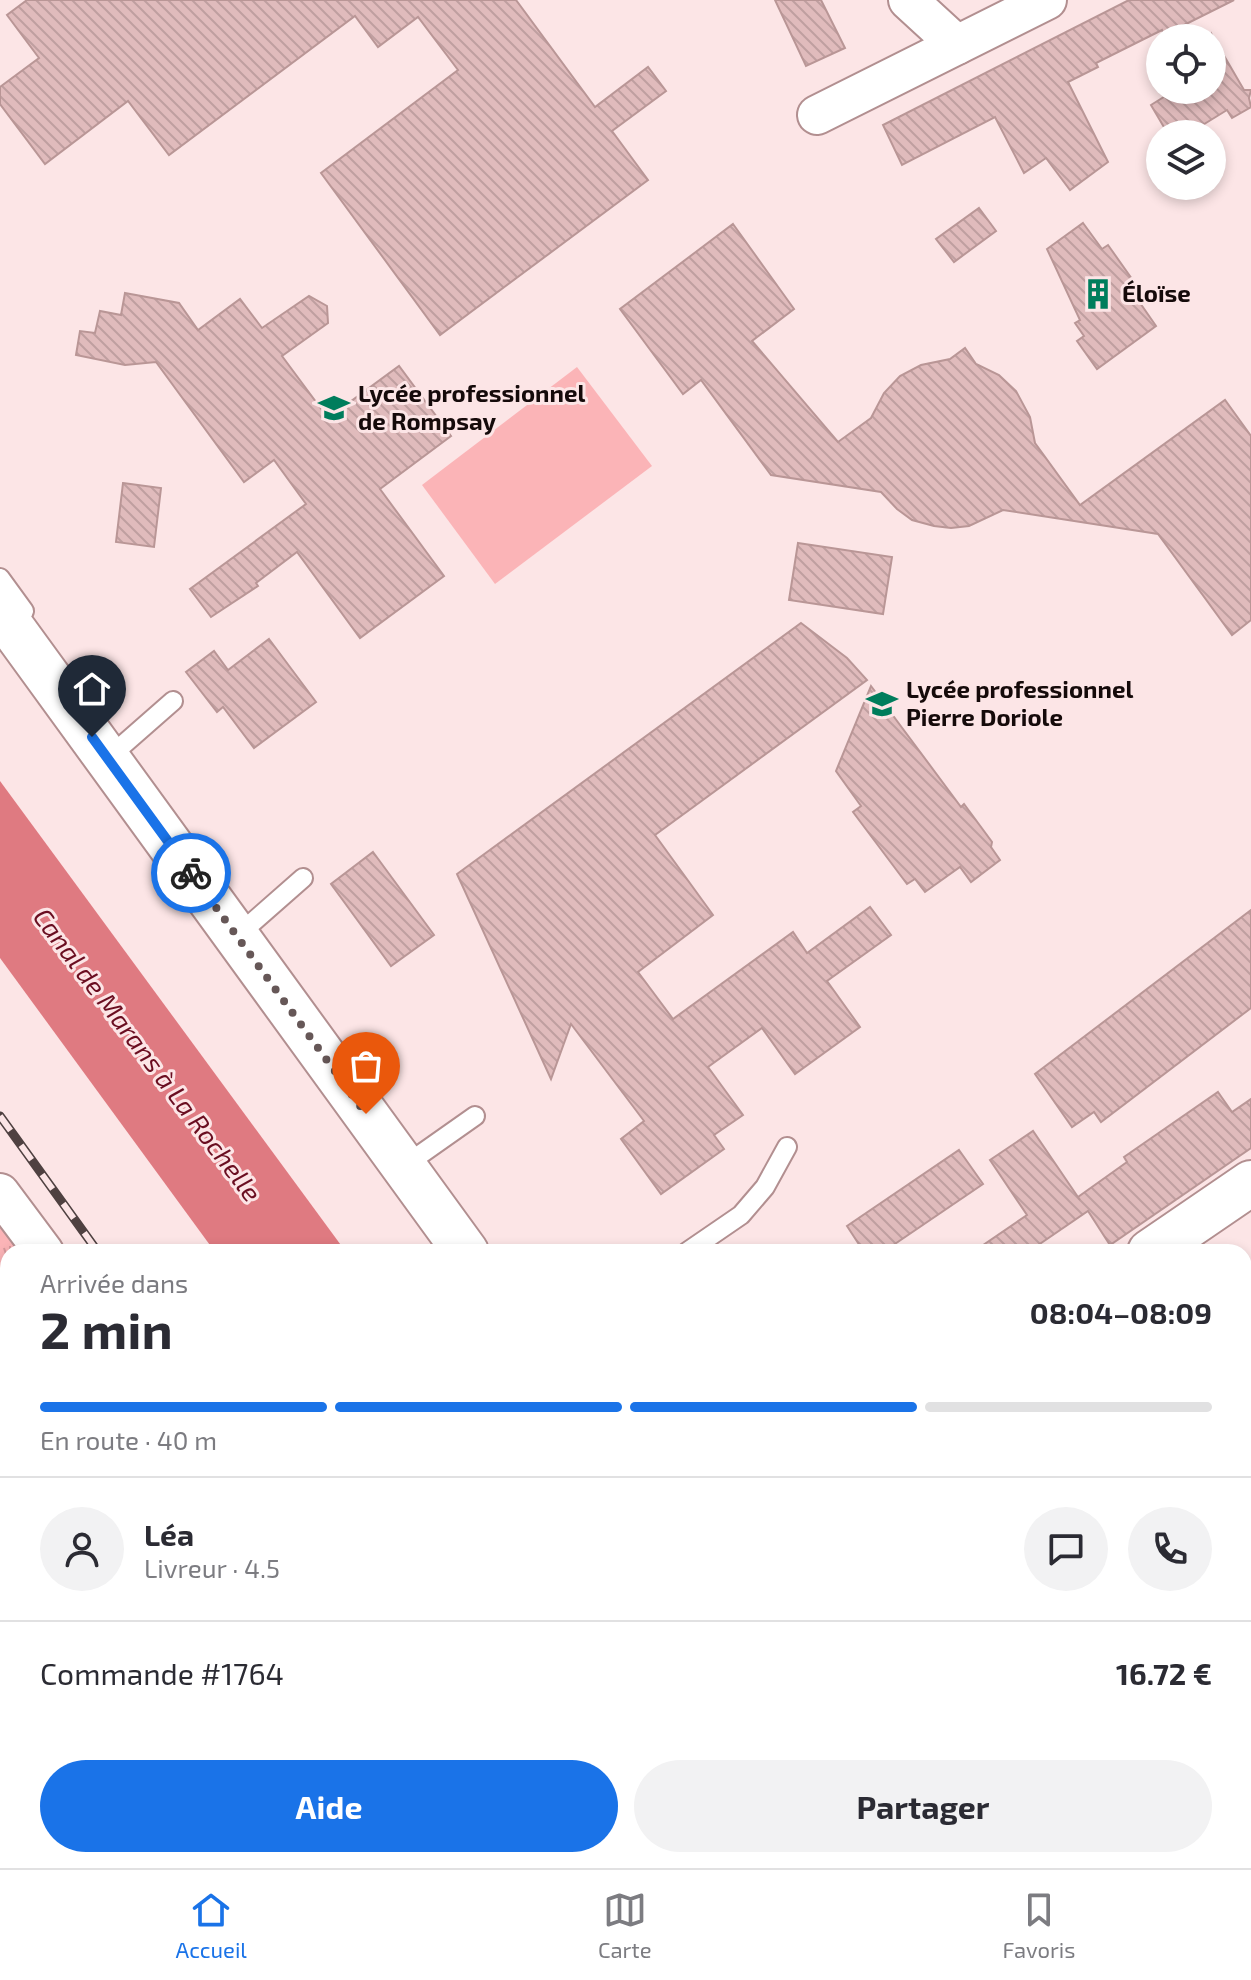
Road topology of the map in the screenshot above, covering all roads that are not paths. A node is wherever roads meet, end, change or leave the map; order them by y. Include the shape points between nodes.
1 (908, 0) edge
2 (1047, 0) edge
3 (957, 45) junction
4 (817, 115) dead end
5 (0, 578) edge
6 (30, 636) edge
7 (173, 701) dead end
8 (108, 758) junction
9 (303, 878) dead end
10 (237, 936) junction
11 (475, 1116) dead end
12 (787, 1147) dead end
13 (404, 1166) junction
14 (1251, 1183) edge
15 (0, 1193) edge
16 (38, 1244) edge
17 (460, 1244) edge
18 (699, 1244) edge
19 (1162, 1244) edge

1 - 3 street
2 - 3 street
3 - 4 street
5 - 6 lane
6 - 8 street
7 - 8 lane
8 - 10 street
9 - 10 lane
10 - 13 street
11 - 13 lane
12 - 18 lane via 765,1187 741,1215
13 - 17 street
14 - 19 street
15 - 16 street

